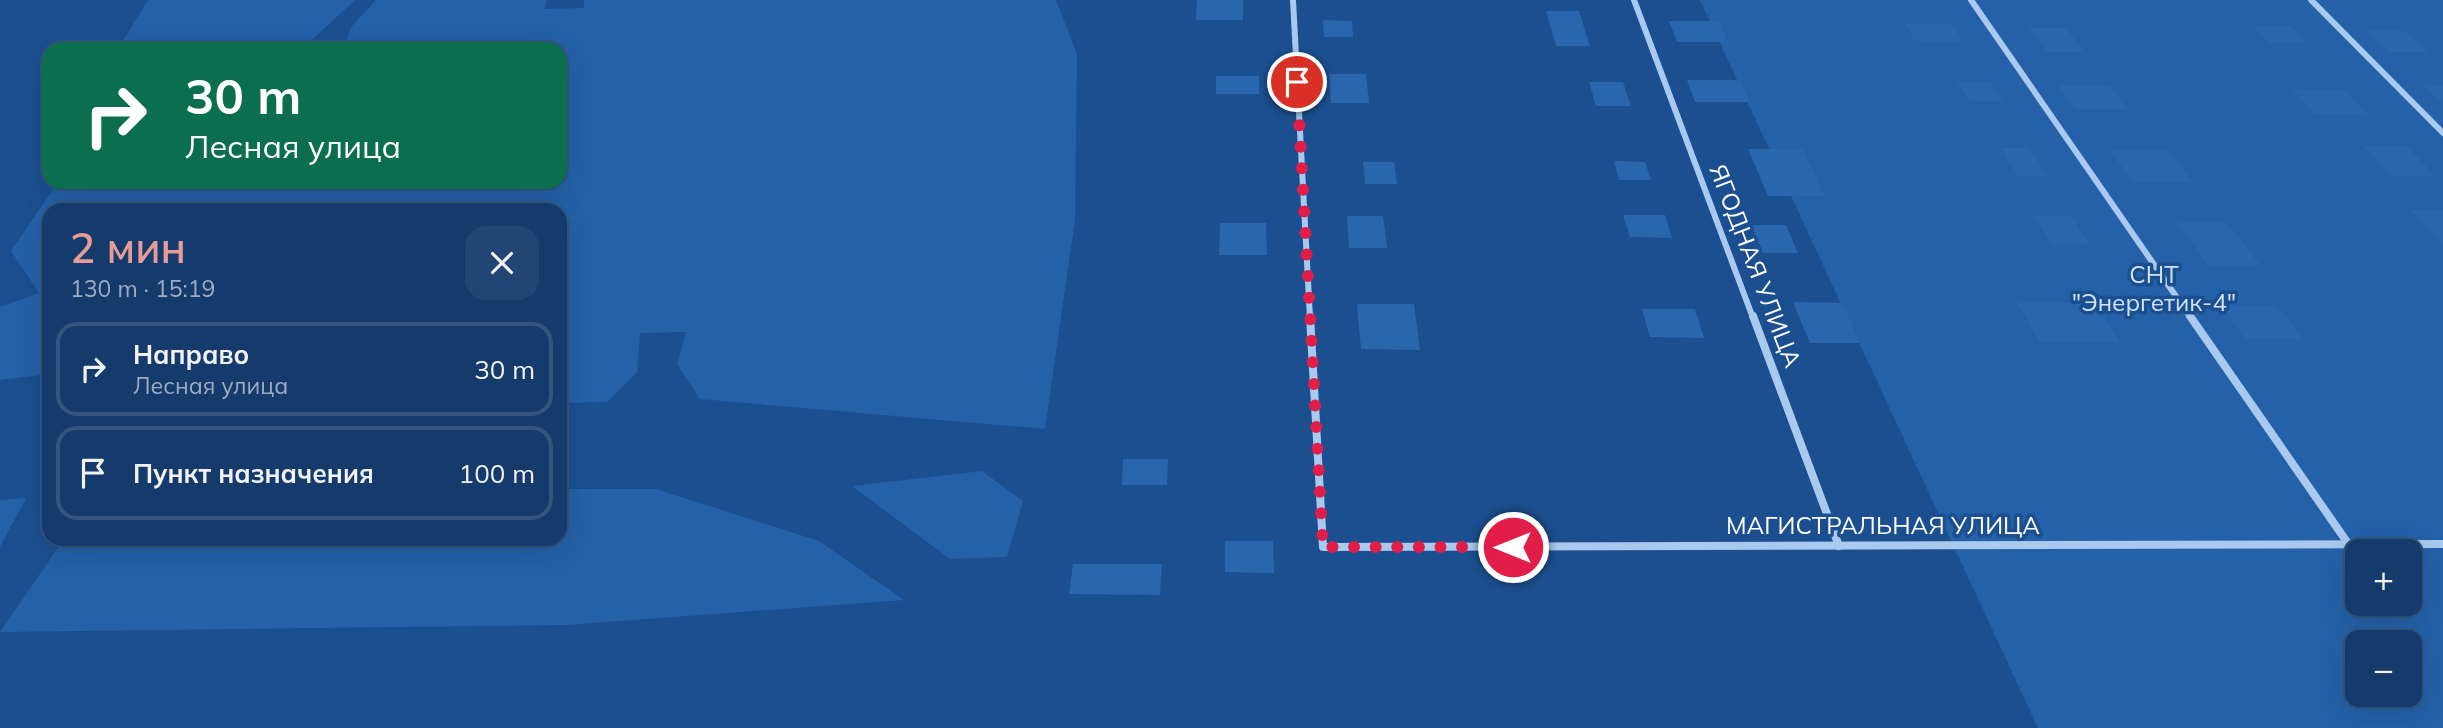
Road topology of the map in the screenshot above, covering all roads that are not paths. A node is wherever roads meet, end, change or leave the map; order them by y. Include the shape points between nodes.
1 (1293, 0) edge
2 (1634, 0) edge
3 (1971, 0) edge
4 (2311, 0) edge
5 (2443, 133) edge
6 (2345, 539) edge
7 (2345, 542) edge
8 (2422, 544) edge
9 (2443, 544) edge
10 (1839, 546) junction

1 - 10 street, МАГИСТРАЛЬНАЯ УЛИЦА via 1323,547
2 - 10 street, ЯГОДНАЯ УЛИЦА
3 - 6 street
4 - 5 street
7 - 10 street, МАГИСТРАЛЬНАЯ УЛИЦА
8 - 9 street, МАГИСТРАЛЬНАЯ УЛИЦА

